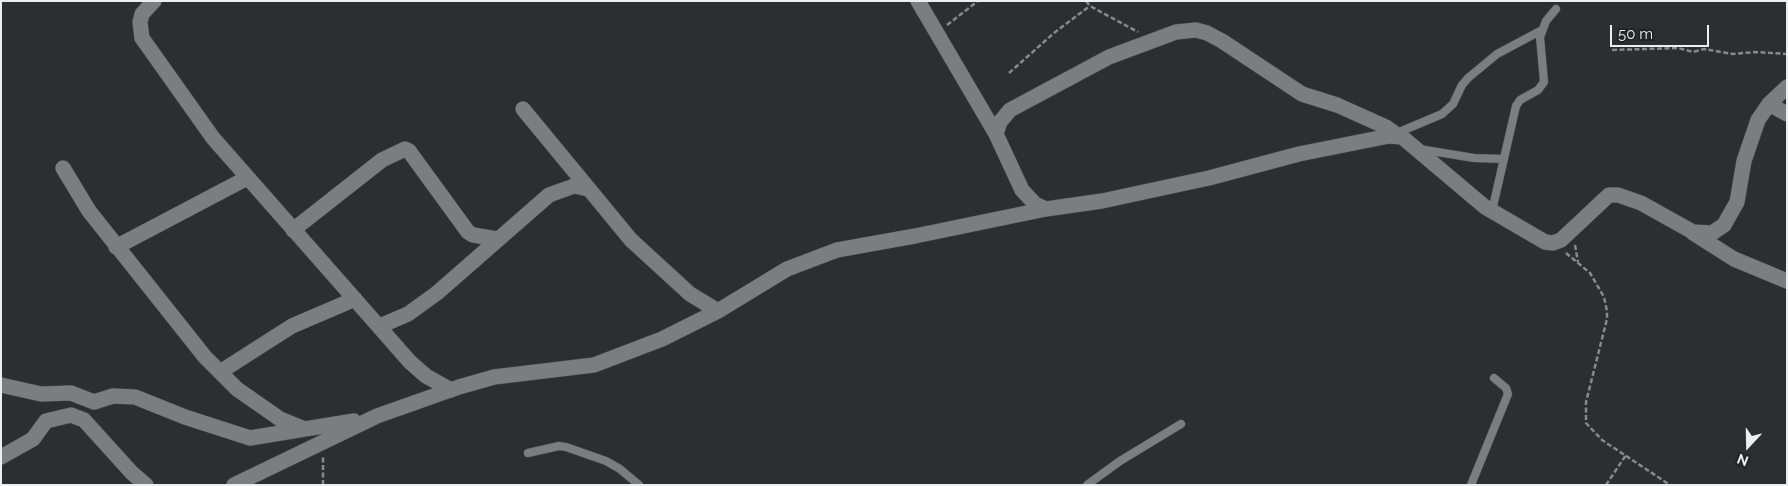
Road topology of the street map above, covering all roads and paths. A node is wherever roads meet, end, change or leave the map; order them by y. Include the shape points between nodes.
1 (154, 1) edge
2 (918, 1) edge
3 (978, 1) edge
4 (1086, 1) edge
5 (1090, 6) junction
6 (1556, 9) dead end
7 (1542, 30) junction
8 (1139, 32) dead end
9 (935, 34) junction
10 (1612, 50) dead end
11 (1787, 54) edge
12 (1009, 73) dead end
13 (1787, 87) edge
14 (1769, 104) junction
15 (524, 109) dead end
16 (1787, 114) edge
17 (1005, 115) junction
18 (987, 120) junction
19 (996, 134) junction
20 (1399, 135) junction
21 (1418, 149) junction
22 (1504, 160) junction
23 (63, 168) dead end
24 (247, 178) junction
25 (588, 189) junction
26 (1046, 209) junction
27 (1492, 211) junction
28 (1724, 225) junction
29 (292, 230) junction
30 (1692, 232) junction
31 (497, 239) junction
32 (1553, 243) junction
33 (116, 247) junction
34 (1725, 254) junction
35 (1787, 281) edge
36 (355, 299) junction
37 (718, 311) junction
38 (380, 326) junction
39 (220, 372) junction
40 (1494, 378) dead end
41 (1, 385) edge
42 (451, 390) junction
43 (377, 416) junction
44 (1181, 424) dead end
45 (303, 428) junction
46 (324, 440) junction
47 (528, 453) dead end
48 (1626, 455) junction
49 (1, 457) edge
50 (146, 485) edge
51 (234, 485) edge
52 (322, 485) edge
53 (639, 485) edge
54 (1087, 485) edge
55 (1472, 485) edge
56 (1606, 485) edge
57 (1670, 485) edge

1 - 24 street via 142,14 142,38 213,138
2 - 9 street
3 - 9 path
4 - 5 path
5 - 8 path
5 - 12 path
6 - 7 lane
7 - 20 lane via 1497,54 1468,78 1453,104 1442,114
7 - 22 lane via 1544,82 1516,106
9 - 18 street
10 - 11 path via 1678,48 1693,52 1704,49 1733,54
13 - 14 street
14 - 16 street
14 - 28 street via 1750,139 1737,202
15 - 25 street via 569,161
17 - 18 street
17 - 19 street
17 - 20 street via 1109,57 1176,32 1196,30 1222,41 1302,94 1337,105
18 - 19 street
19 - 26 street via 1022,190 1035,204
20 - 21 street
20 - 26 street via 1299,154 1102,201
21 - 22 lane
21 - 27 street
22 - 27 lane
23 - 33 street via 88,211
24 - 29 street
24 - 33 street
25 - 31 street via 574,186 549,195
25 - 37 street via 659,268 690,294
26 - 37 street via 837,250 787,269
27 - 32 street via 1545,242
28 - 30 street via 1712,233
28 - 34 street
29 - 31 street via 382,160 409,150 468,232
29 - 36 street
30 - 32 street via 1641,203 1609,195 1572,232
30 - 34 street
31 - 38 street via 437,293 408,314
32 - 48 path via 1590,273 1604,297 1607,319 1585,414 1586,423
33 - 39 street
34 - 35 street
36 - 38 street
36 - 39 street via 292,326
37 - 42 street via 662,339 594,365 494,377
38 - 42 street via 410,362 426,376
39 - 45 street via 237,389 271,413
40 - 55 lane via 1508,394
41 - 45 street via 41,394 72,393 94,402 114,396 135,397 250,438
42 - 43 street
43 - 45 street
43 - 46 street
44 - 54 lane
46 - 51 street
46 - 52 path
47 - 53 lane via 566,447 606,461
48 - 56 path
48 - 57 path
49 - 50 street via 24,446 51,418 72,415 84,420

